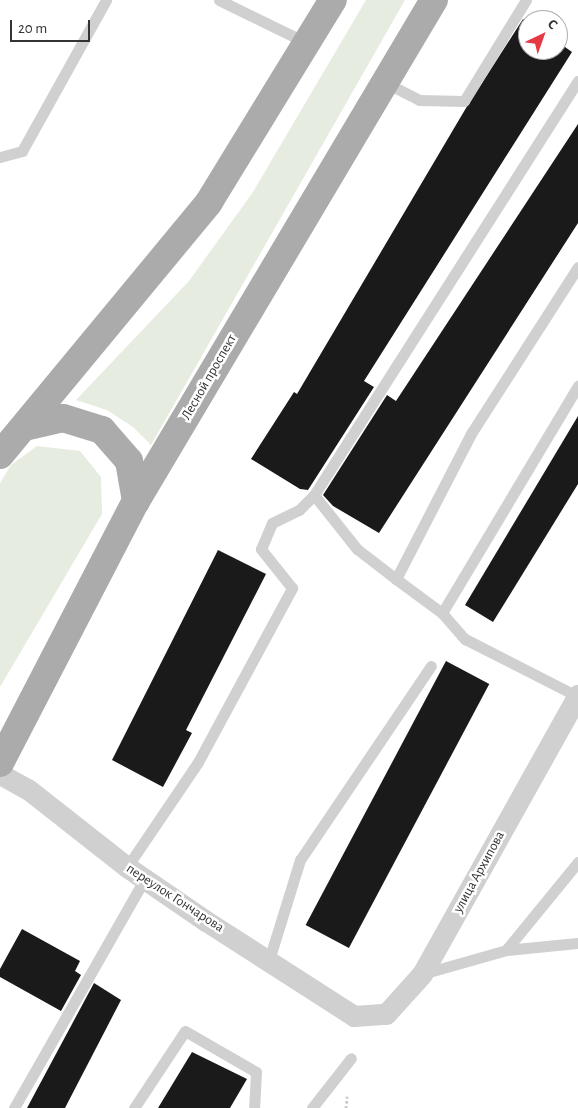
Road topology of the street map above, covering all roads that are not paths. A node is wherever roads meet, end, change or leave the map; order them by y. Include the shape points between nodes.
1 (106, 0) edge
2 (219, 0) edge
3 (333, 0) edge
4 (434, 0) edge
5 (526, 0) edge
6 (307, 43) junction
7 (578, 81) edge
8 (383, 82) junction
9 (0, 158) edge
10 (578, 267) edge
11 (578, 386) edge
12 (24, 427) junction
13 (0, 456) edge
14 (314, 495) junction
15 (136, 501) junction
16 (396, 579) junction
17 (442, 613) junction
18 (431, 666) dead end
19 (578, 696) edge
20 (0, 763) edge
21 (0, 774) edge
22 (578, 862) edge
23 (127, 867) junction
24 (145, 878) junction
25 (578, 943) edge
26 (506, 950) junction
27 (269, 960) junction
28 (422, 974) junction
29 (354, 1016) joint
30 (351, 1058) dead end
31 (14, 1108) edge
32 (134, 1108) edge
33 (254, 1108) edge
34 (312, 1108) edge

1 - 9 lane via 22,151
2 - 6 lane
3 - 6 main road
4 - 8 main road, Лесной проспект
5 - 8 lane via 464,101 419,100
6 - 12 main road via 209,202
7 - 14 lane
8 - 15 main road, Лесной проспект
10 - 16 lane via 472,432
11 - 17 lane
12 - 13 main road
12 - 15 main road via 63,418 102,430 129,461
14 - 16 lane via 357,549
14 - 23 lane via 299,510 272,524 261,549 292,588 198,762
15 - 20 main road, Лесной проспект
16 - 17 lane
17 - 19 lane via 466,639
18 - 27 lane via 300,860
19 - 28 street, улица Архипова
21 - 23 street, переулок Гончарова via 29,790
22 - 26 lane
23 - 24 street, переулок Гончарова
24 - 27 street, переулок Гончарова
24 - 31 lane
25 - 26 lane
26 - 28 lane
27 - 29 street, переулок Гончарова
28 - 29 street, улица Архипова via 386,1014
30 - 34 lane
32 - 33 lane via 185,1031 256,1072

